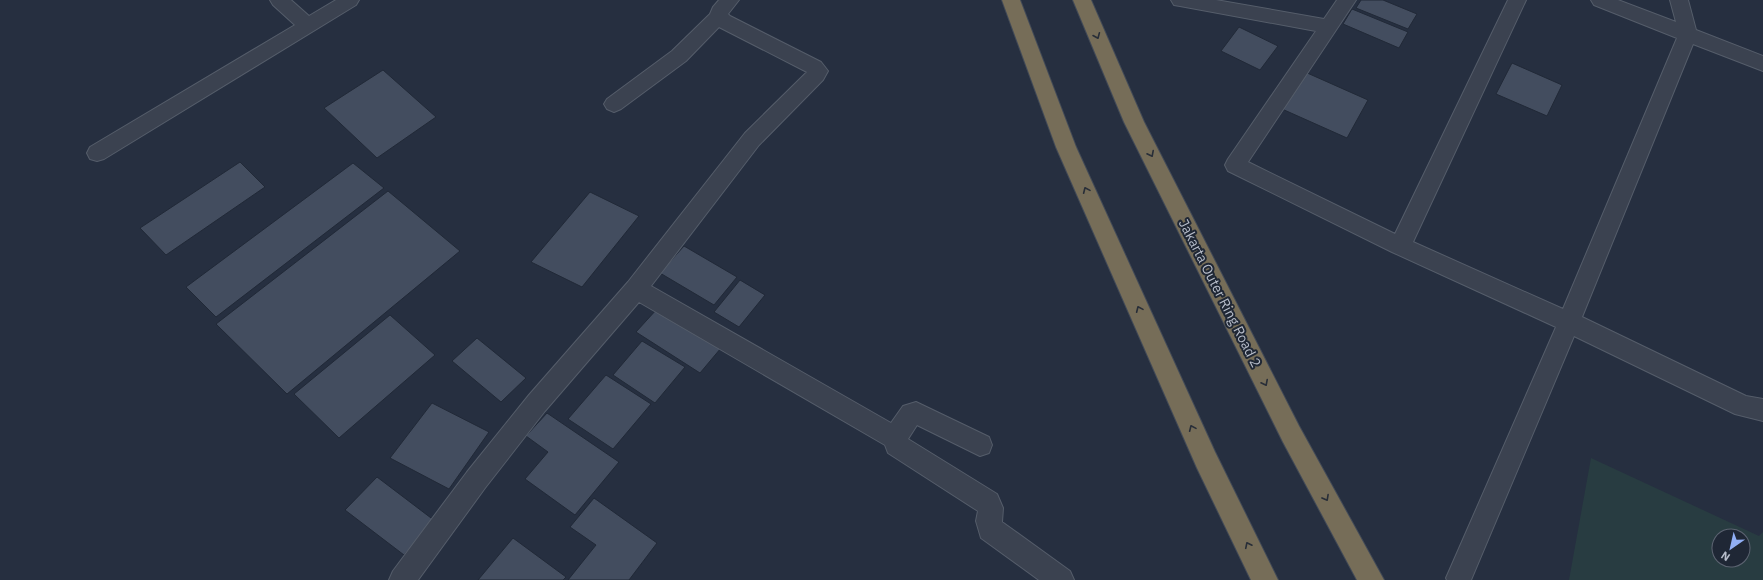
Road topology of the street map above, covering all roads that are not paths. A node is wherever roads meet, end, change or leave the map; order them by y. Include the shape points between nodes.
1 (279, 0) edge
2 (350, 0) edge
3 (730, 0) edge
4 (1011, 0) edge
5 (1082, 0) edge
6 (1180, 0) edge
7 (1347, 0) edge
8 (1517, 0) edge
9 (1600, 0) edge
10 (1679, 0) edge
11 (719, 16) junction
12 (307, 26) junction
13 (1329, 27) junction
14 (1688, 34) junction
15 (1763, 64) edge
16 (614, 104) dead end
17 (97, 153) dead end
18 (1400, 246) junction
19 (636, 289) junction
20 (1569, 322) junction
21 (1763, 410) edge
22 (895, 438) junction
23 (980, 445) dead end
24 (1459, 578) dead end
25 (402, 580) edge
26 (1061, 580) edge
27 (1265, 580) edge
28 (1371, 580) edge

1 - 12 street
2 - 12 street
3 - 11 street via 719,12
27 -> 4 highway via 1206,460 1066,147
5 -> 28 highway, Jakarta Outer Ring Road 2 via 1138,129 1291,434
6 - 13 street
7 - 13 street
8 - 18 street
9 - 14 street
10 - 14 street
11 - 16 street via 679,56
11 - 19 street via 723,21 818,71 752,139
12 - 17 street
13 - 18 street via 1235,165
14 - 15 street
14 - 20 street
18 - 20 street
19 - 22 street
19 - 25 street via 537,403
20 - 21 street via 1743,406
20 - 24 street
22 - 23 street via 911,414 916,413
22 - 26 street via 897,445 988,503 991,508 990,529

